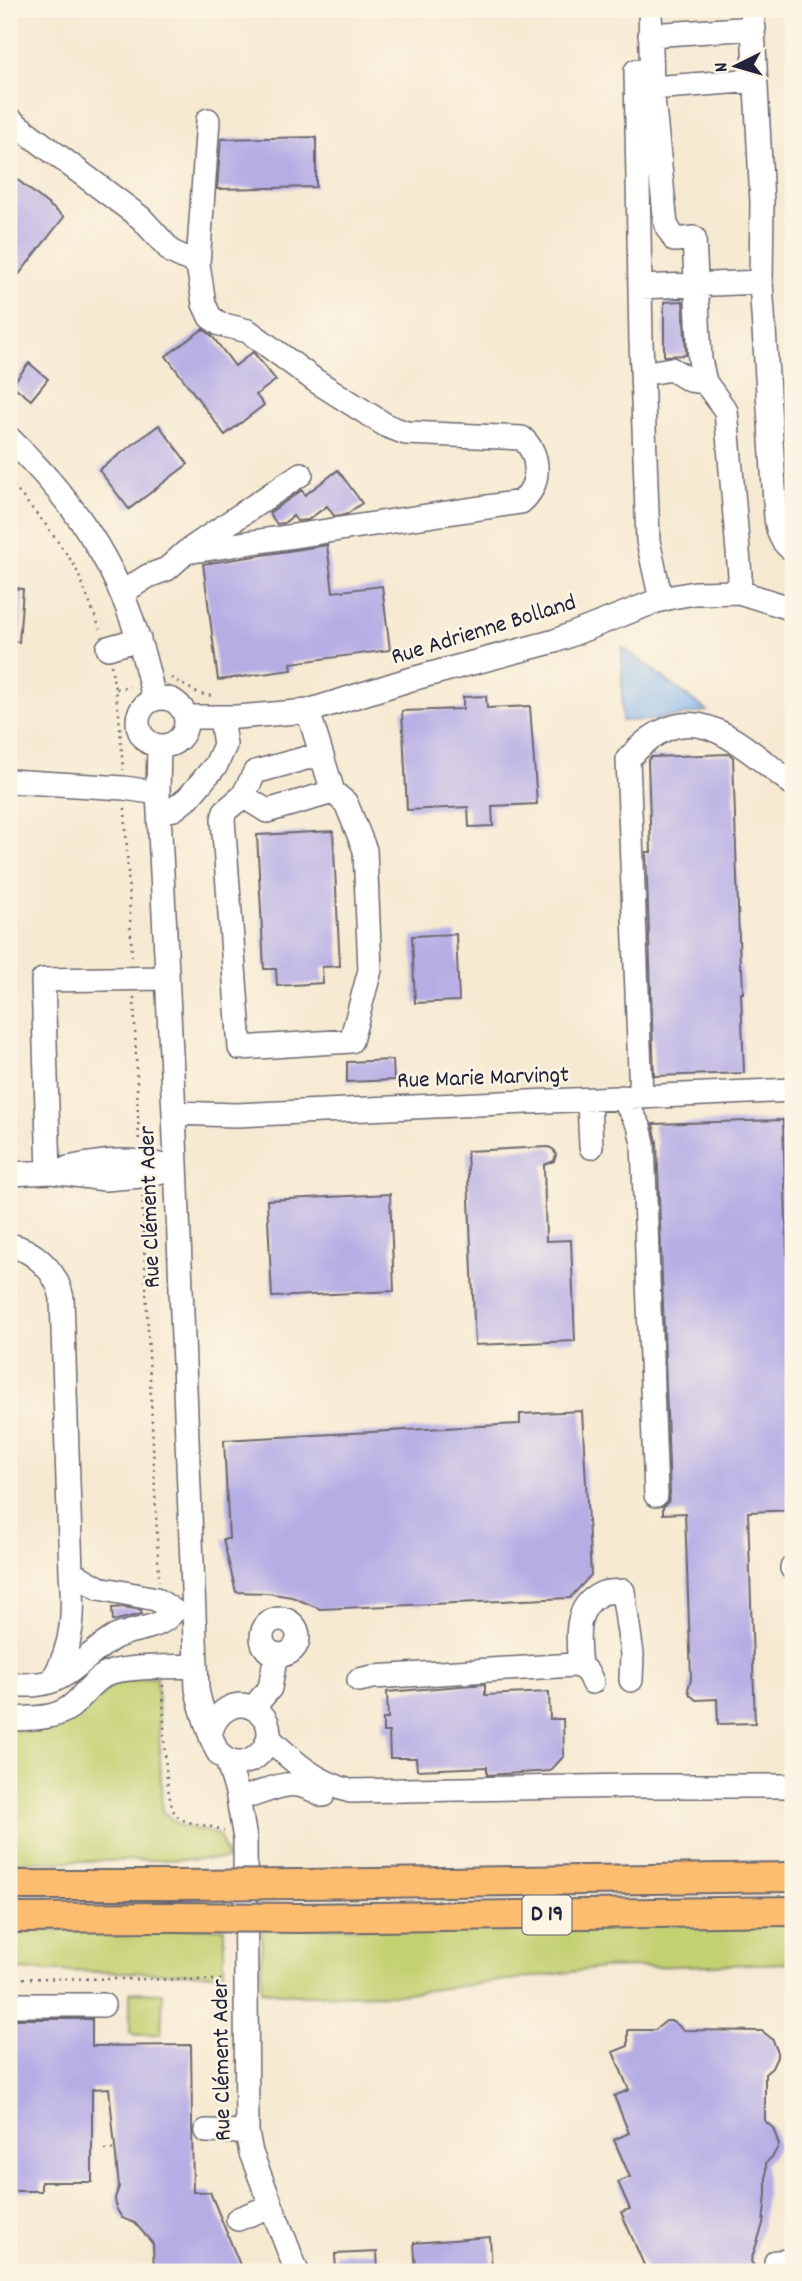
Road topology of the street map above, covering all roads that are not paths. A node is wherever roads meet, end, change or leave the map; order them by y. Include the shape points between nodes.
1 (635, 9) edge
2 (650, 9) edge
3 (753, 18) edge
4 (650, 35) junction
5 (756, 80) junction
6 (652, 88) junction
7 (9, 119) edge
8 (208, 120) dead end
9 (198, 264) junction
10 (761, 282) junction
11 (698, 285) junction
12 (640, 287) junction
13 (642, 374) junction
14 (705, 382) junction
15 (9, 438) edge
16 (302, 474) dead end
17 (793, 550) edge
18 (186, 552) junction
19 (122, 592) junction
20 (740, 592) junction
21 (661, 600) junction
22 (793, 609) edge
23 (139, 639) junction
24 (108, 648) dead end
25 (152, 691) junction
26 (223, 707) junction
27 (308, 711) junction
28 (186, 717) junction
29 (159, 746) junction
30 (321, 754) junction
31 (9, 781) edge
32 (793, 785) edge
33 (333, 792) junction
34 (243, 796) junction
35 (159, 802) junction
36 (167, 978) junction
37 (793, 1090) edge
38 (631, 1097) junction
39 (589, 1101) junction
40 (174, 1112) junction
41 (592, 1147) dead end
42 (175, 1168) junction
43 (51, 1172) junction
44 (9, 1174) edge
45 (9, 1245) edge
46 (656, 1495) dead end
47 (71, 1572) junction
48 (184, 1611) junction
49 (275, 1654) dead end
50 (196, 1666) junction
51 (631, 1680) dead end
52 (359, 1681) dead end
53 (52, 1682) junction
54 (9, 1685) edge
55 (242, 1707) junction
56 (9, 1719) edge
57 (211, 1732) junction
58 (263, 1747) junction
59 (227, 1760) junction
60 (793, 1786) edge
61 (253, 1795) junction
62 (365, 1796) junction
63 (245, 1839) junction
64 (793, 1877) edge
65 (9, 1885) edge
66 (793, 1911) edge
67 (9, 1918) edge
68 (9, 2005) edge
69 (103, 2005) dead end
70 (206, 2131) dead end
71 (247, 2132) junction
72 (271, 2206) junction
73 (238, 2219) dead end
74 (297, 2272) edge

1 - 12 street
2 - 4 street
3 - 4 street
3 - 5 street
4 - 6 street
5 - 6 street
5 - 10 street
6 - 11 street via 666,225 675,240 694,238
7 - 9 street via 141,218 172,252
8 - 9 street
9 - 18 street via 210,317 248,331 387,426 406,433 522,438 533,448 537,466 534,484 521,502
10 - 11 street
10 - 17 street via 776,518 778,534
11 - 12 street
11 - 14 street
12 - 13 street
13 - 14 street via 671,369
13 - 21 street via 648,541
14 - 20 street via 726,411
15 - 19 street via 85,523
16 - 18 street
18 - 19 street via 167,569
19 - 23 street
20 - 21 street, Rue Adrienne Bolland via 695,593
20 - 22 street, Rue Adrienne Bolland
21 - 27 street, Rue Adrienne Bolland via 555,640
23 - 24 street
23 - 25 street
25 - 28 street via 180,705
25 - 29 street via 138,725 145,739
26 - 27 street, Rue Adrienne Bolland
26 - 28 street, Rue Adrienne Bolland
26 - 35 street via 225,745 216,765 174,809
27 - 30 street
28 - 29 street via 180,738
29 - 35 street, Rue Clément Ader
30 - 33 street
30 - 34 street via 255,772
31 - 35 street via 124,788
32 - 38 street via 723,733 702,724 659,732 628,759
33 - 34 street via 267,811
33 - 34 street via 346,803 365,850 370,970 351,1041 240,1048 223,819 225,811
35 - 36 street, Rue Clément Ader
36 - 40 street, Rue Clément Ader
36 - 43 street via 43,980
37 - 38 street, Rue Marie Marvingt
38 - 39 street, Rue Marie Marvingt
38 - 46 street via 643,1143
39 - 40 street, Rue Marie Marvingt via 236,1115
39 - 41 street
40 - 42 street, Rue Clément Ader
42 - 43 street via 104,1160
42 - 48 street, Rue Clément Ader
43 - 44 street
45 - 47 street via 44,1263 62,1298
47 - 48 street via 99,1588 156,1598
47 - 53 street via 71,1638
48 - 50 street, Rue Clément Ader
48 - 53 street via 107,1642
49 - 55 street via 271,1688
50 - 55 street via 216,1694
50 - 56 street via 110,1672 60,1713
50 - 57 street, Rue Clément Ader via 200,1704
51 - 52 street via 623,1591 601,1593 582,1616 577,1632 587,1674 373,1677
53 - 54 street
55 - 57 street via 217,1716
55 - 58 street via 266,1720
57 - 59 street, Rue Clément Ader via 215,1748
58 - 59 street via 243,1763
58 - 61 street, Rue Clément Ader
58 - 62 street via 320,1771 329,1786
59 - 63 street, Rue Clément Ader
60 - 62 street via 635,1786 597,1795
61 - 62 street via 295,1783 332,1800
61 - 63 street, Rue Clément Ader
63 - 71 street, Rue Clément Ader
64 - 65 main road, D 19, bridge
66 - 67 main road, D 19, bridge
68 - 69 street
70 - 71 street
71 - 72 street, Rue Clément Ader
72 - 73 street
72 - 74 street, Rue Clément Ader

